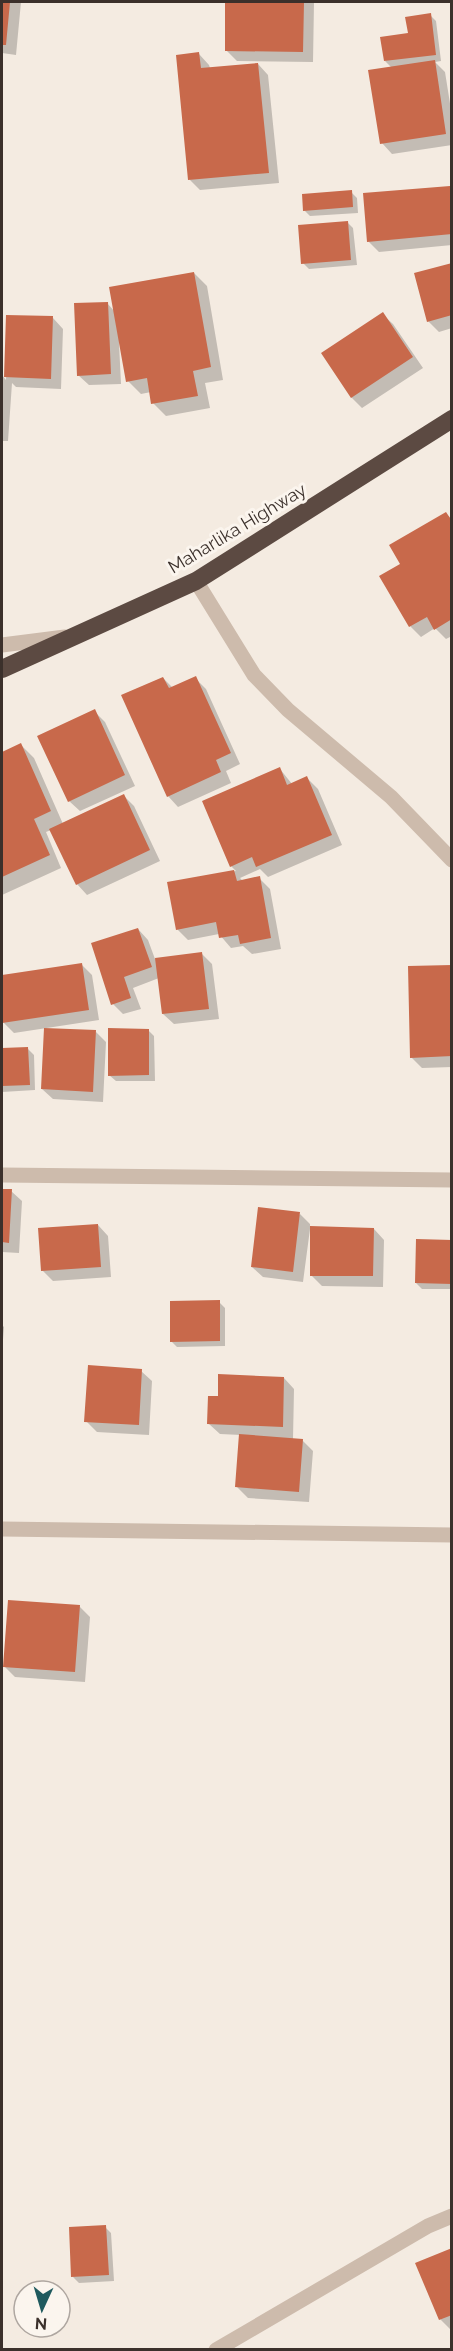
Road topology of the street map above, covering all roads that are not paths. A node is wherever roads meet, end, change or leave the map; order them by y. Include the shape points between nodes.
1 (452, 419) edge
2 (196, 581) junction
3 (74, 636) junction
4 (2, 645) edge
5 (2, 669) edge
6 (452, 860) edge
7 (2, 1175) edge
8 (452, 1180) edge
9 (2, 1529) edge
10 (452, 1535) edge
11 (452, 2216) edge
12 (216, 2349) edge

1 - 2 highway, Maharlika Highway
2 - 3 highway, Maharlika Highway
2 - 6 street via 254,675 288,711 391,797
3 - 4 street
3 - 5 highway, Maharlika Highway
7 - 8 street
9 - 10 street
11 - 12 street via 428,2226

